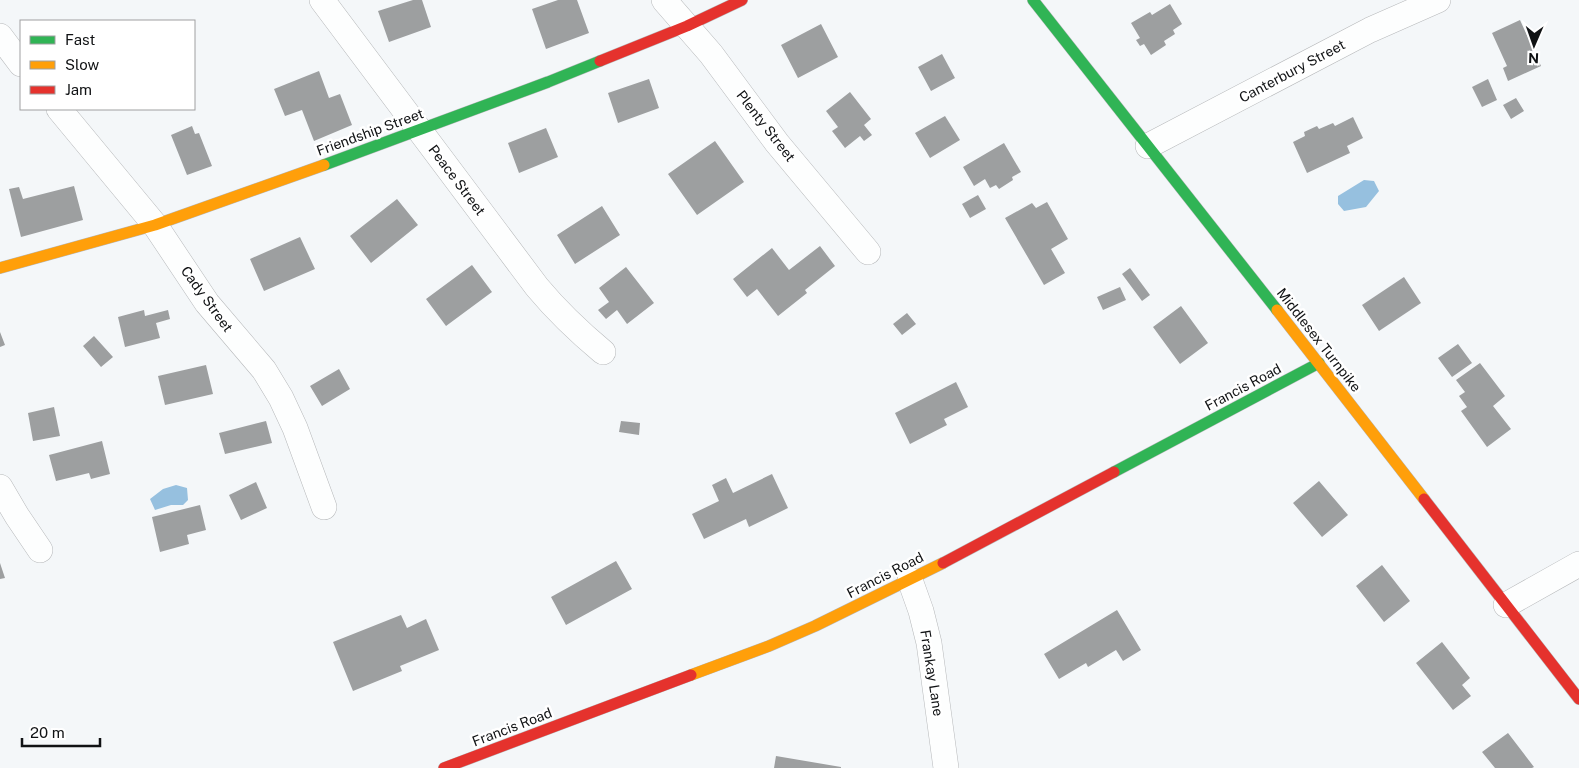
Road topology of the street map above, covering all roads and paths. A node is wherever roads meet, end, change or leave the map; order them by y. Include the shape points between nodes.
1 (322, 0) edge
2 (664, 0) edge
3 (742, 0) edge
4 (1034, 0) edge
5 (1428, 2) edge
6 (686, 26) junction
7 (0, 36) edge
8 (20, 63) edge
9 (60, 110) edge
10 (420, 130) junction
11 (1148, 146) junction
12 (155, 224) junction
13 (868, 252) dead end
14 (0, 268) edge
15 (603, 352) dead end
16 (1319, 363) junction
17 (0, 487) edge
18 (324, 507) dead end
19 (40, 550) dead end
20 (1579, 564) edge
21 (910, 580) junction
22 (1506, 605) junction
23 (1579, 699) edge
24 (444, 768) edge
25 (946, 768) edge

1 - 10 street, Peace Street
2 - 6 street, Plenty Street
3 - 6 street, Friendship Street
4 - 11 street, Middlesex Turnpike
5 - 11 street, Canterbury Street
6 - 10 street, Friendship Street
6 - 13 street, Plenty Street via 711,54 777,143
7 - 8 street
9 - 12 street, Cady Street
10 - 12 street, Friendship Street
10 - 15 street, Peace Street via 537,287 556,310
11 - 16 street, Middlesex Turnpike
12 - 14 street, Friendship Street
12 - 18 street, Cady Street via 207,303 264,370 282,398
16 - 21 street, Francis Road
16 - 22 street, Middlesex Turnpike
17 - 19 street
20 - 22 street
21 - 24 street, Francis Road via 769,646
21 - 25 street, Frankay Lane via 922,611 929,644
22 - 23 street, Middlesex Turnpike

